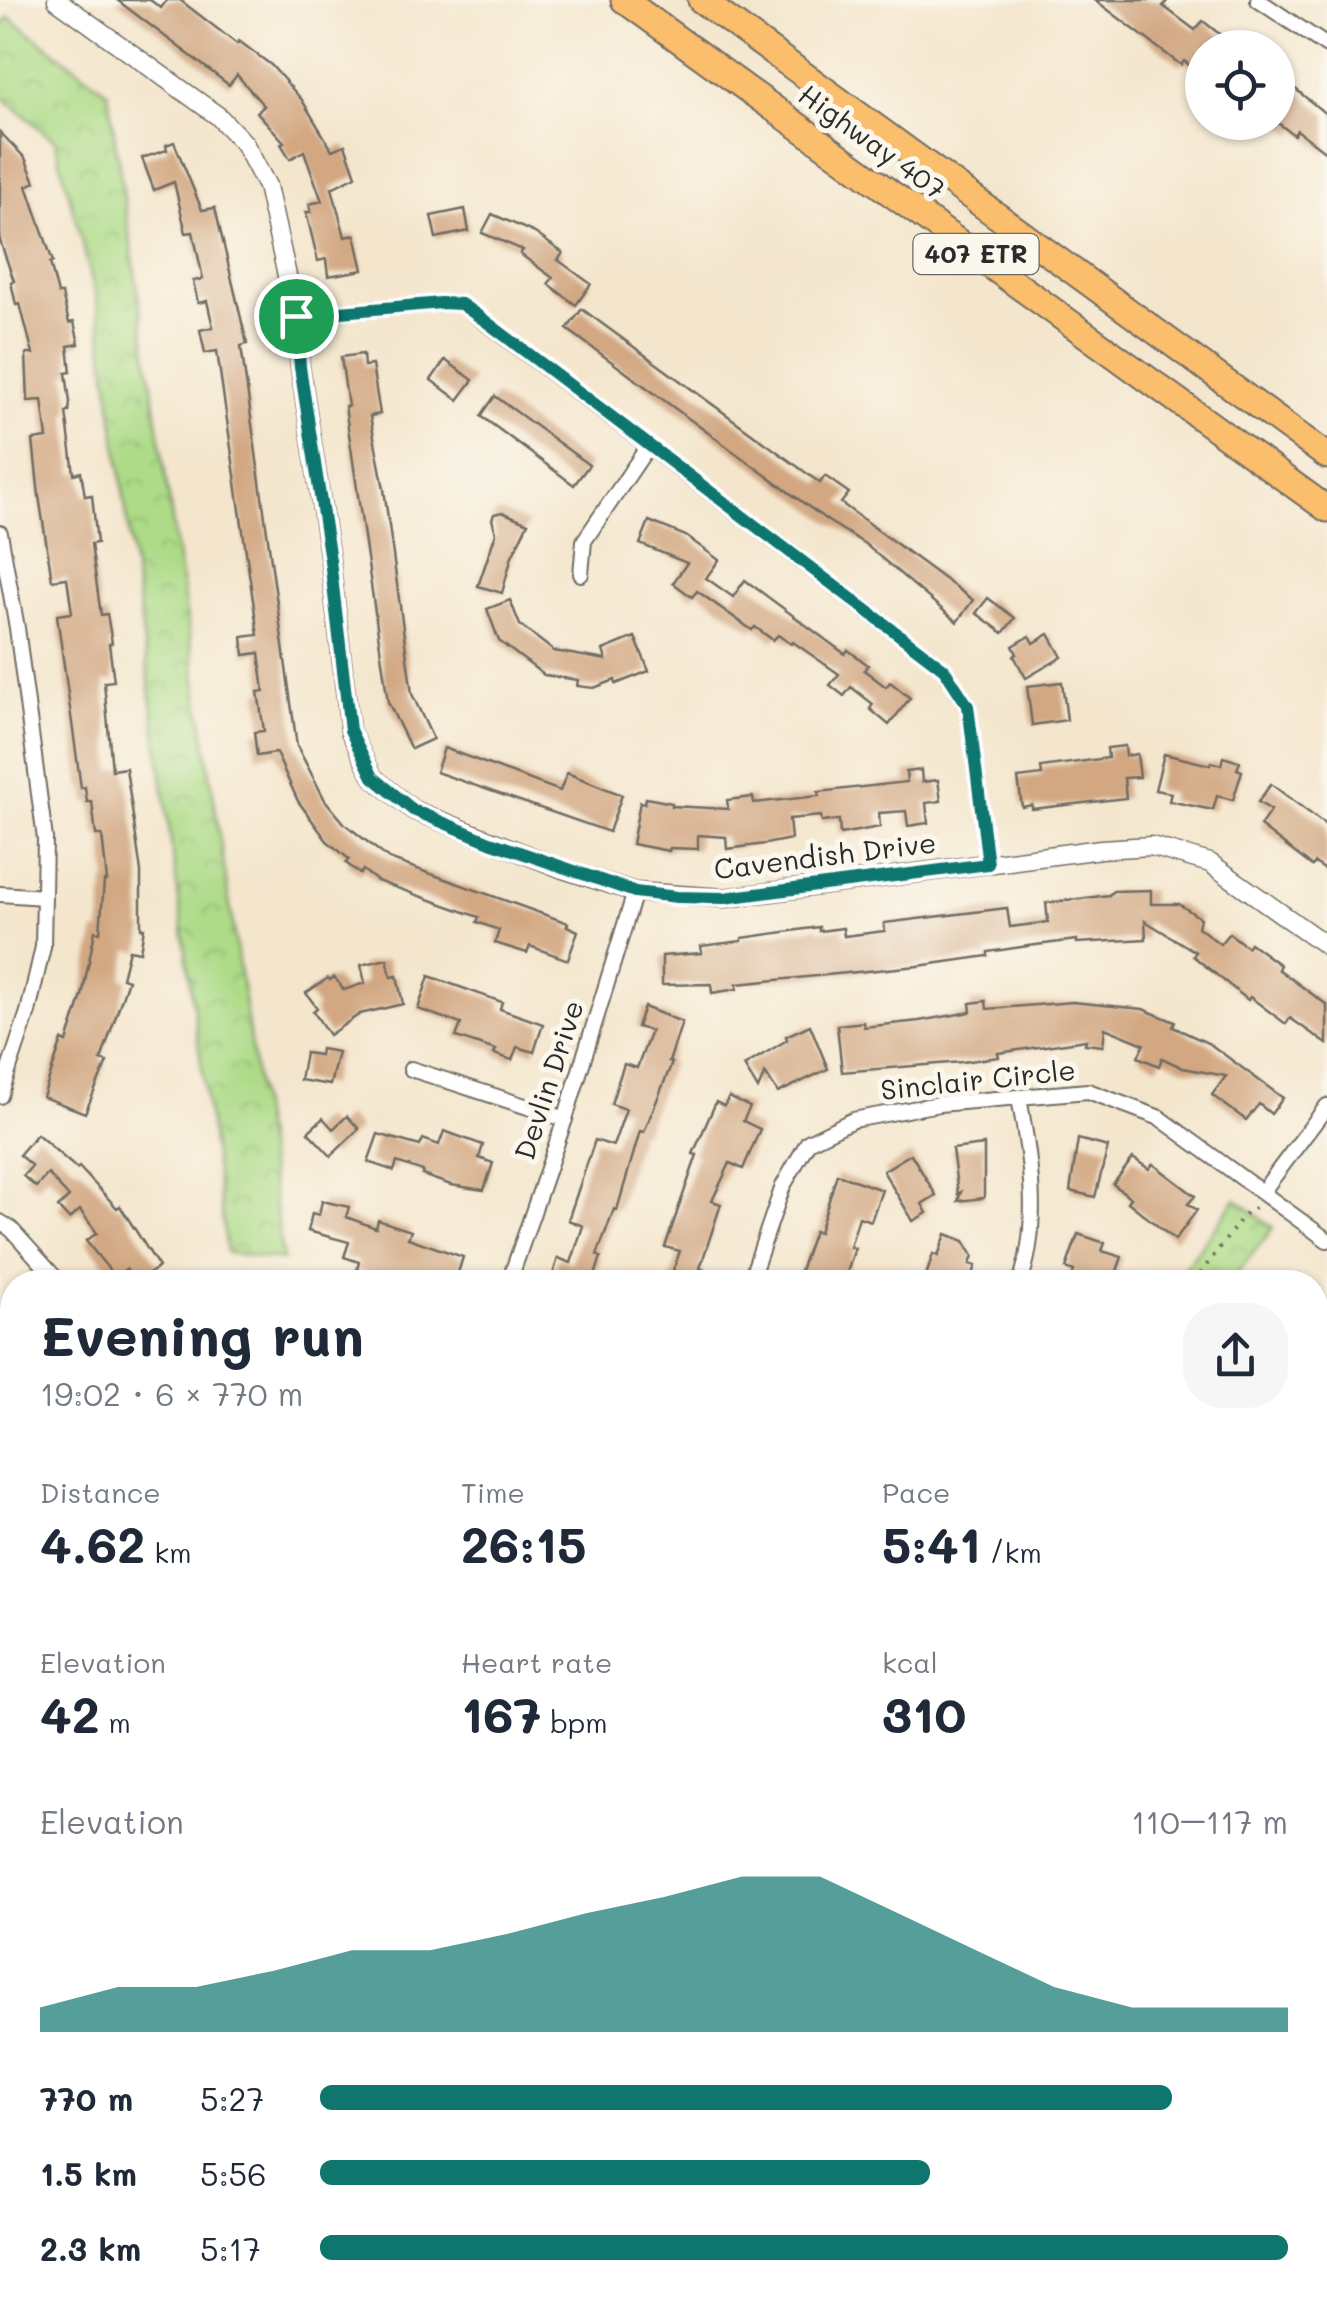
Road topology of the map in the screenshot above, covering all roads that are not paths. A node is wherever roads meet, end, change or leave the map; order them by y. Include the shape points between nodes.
1 (58, 0) edge
2 (624, 0) edge
3 (701, 0) edge
4 (1258, 0) edge
5 (1327, 46) edge
6 (296, 316) junction
7 (649, 445) junction
8 (1327, 456) edge
9 (1327, 509) edge
10 (0, 533) edge
11 (581, 574) dead end
12 (988, 864) junction
13 (635, 892) junction
14 (0, 894) edge
15 (44, 897) junction
16 (1327, 946) edge
17 (411, 1069) dead end
18 (0, 1096) edge
19 (1019, 1098) junction
20 (1327, 1106) edge
21 (565, 1119) junction
22 (1268, 1196) junction
23 (0, 1222) edge
24 (1327, 1240) edge
25 (48, 1270) edge
26 (512, 1270) edge
27 (754, 1270) edge
28 (1022, 1270) edge

1 - 6 street, Cavendish Drive via 218,116 244,144 267,186
2 - 9 highway, Highway 407 / 407 ETR
3 - 8 highway, Highway 407 / 407 ETR
4 - 5 street
6 - 7 street via 461,304
6 - 13 street, Cavendish Drive via 350,730 373,777 413,810
7 - 11 street via 584,541
7 - 12 street via 944,669 968,706
10 - 15 street via 45,839
12 - 13 street, Cavendish Drive via 724,898
12 - 16 street, Cavendish Drive via 1151,846 1210,864
13 - 21 street, Devlin Drive
14 - 15 street
15 - 18 street via 43,947
17 - 21 street
19 - 22 street, Sinclair Circle via 1088,1091 1132,1106 1160,1118
19 - 27 street, Sinclair Circle via 854,1120 808,1142 782,1186
19 - 28 street via 1032,1212
20 - 22 street
21 - 26 street, Devlin Drive
22 - 24 street, Sinclair Circle
23 - 25 street

